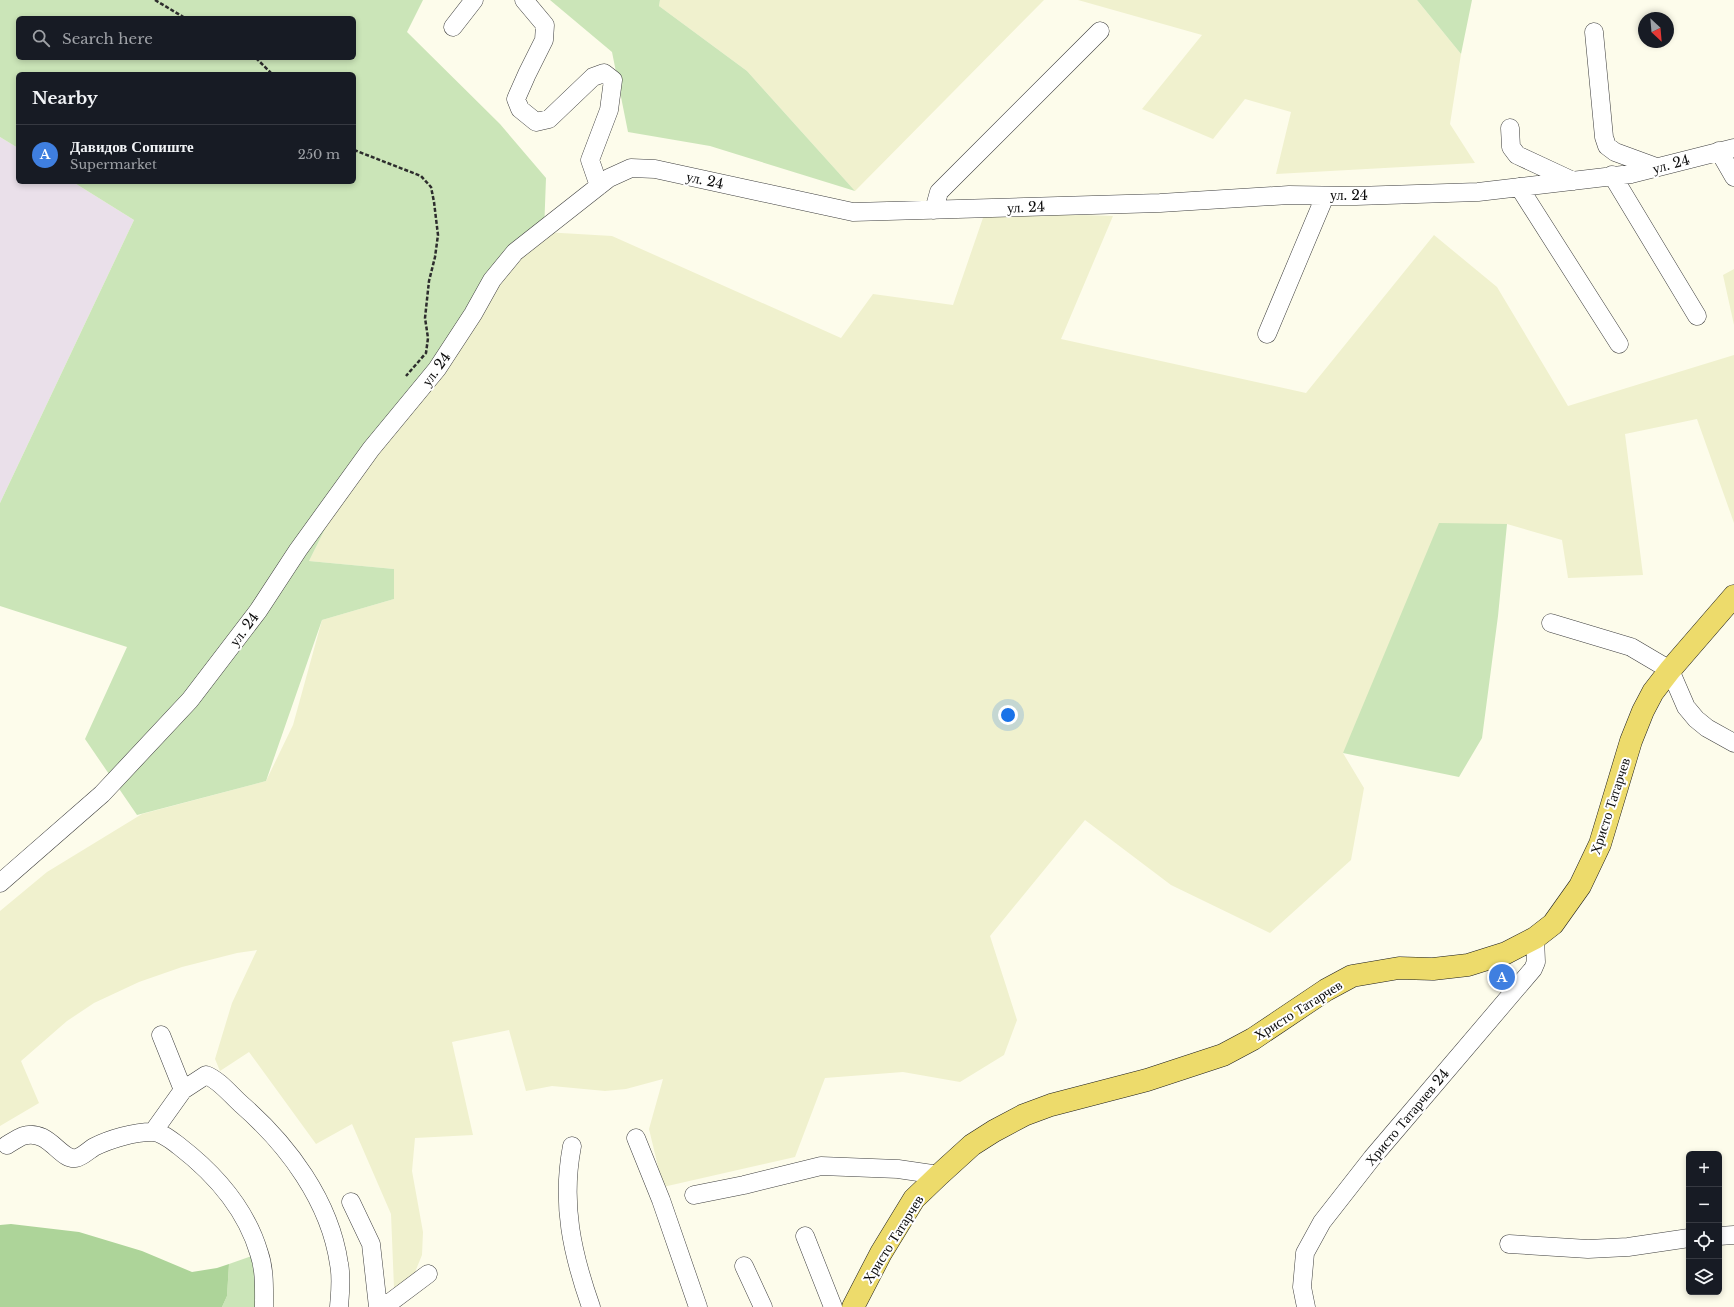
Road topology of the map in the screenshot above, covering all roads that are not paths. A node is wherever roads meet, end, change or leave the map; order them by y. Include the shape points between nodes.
1 (474, 0) edge
2 (524, 0) edge
3 (453, 27) dead end
4 (1100, 31) dead end
5 (1594, 32) dead end
6 (1510, 128) dead end
7 (1727, 150) edge
8 (1656, 168) junction
9 (1612, 175) junction
10 (1734, 177) edge
11 (1576, 182) junction
12 (599, 186) junction
13 (1519, 187) junction
14 (1325, 196) junction
15 (934, 210) junction
16 (1697, 316) dead end
17 (1267, 334) dead end
18 (1619, 344) dead end
19 (1734, 596) edge
20 (1551, 623) dead end
21 (1670, 670) junction
22 (1734, 743) edge
23 (0, 883) edge
24 (1535, 938) junction
25 (161, 1035) dead end
26 (183, 1090) junction
27 (153, 1132) junction
28 (636, 1138) dead end
29 (7, 1145) dead end
30 (572, 1146) dead end
31 (939, 1175) junction
32 (694, 1195) dead end
33 (352, 1202) dead end
34 (1734, 1235) edge
35 (805, 1236) dead end
36 (1722, 1236) edge
37 (1686, 1238) edge
38 (1509, 1244) dead end
39 (744, 1266) dead end
40 (428, 1274) dead end
41 (264, 1307) edge
42 (339, 1307) edge
43 (378, 1307) edge
44 (384, 1307) edge
45 (591, 1307) edge
46 (698, 1307) edge
47 (763, 1307) edge
48 (833, 1307) edge
49 (853, 1307) edge
50 (1306, 1307) edge

1 - 3 street
2 - 12 street via 545,25 544,40 516,99 520,110 536,122 549,119 593,77 604,73 613,80 609,110 590,160
4 - 15 street via 939,192
5 - 8 street via 1606,146
6 - 11 street via 1511,147 1517,155
7 - 8 street, ул. 24
7 - 10 street
8 - 9 street, ул. 24
9 - 11 street, ул. 24
9 - 16 street
11 - 13 street, ул. 24
12 - 15 street, ул. 24 via 609,178 631,168 655,169 854,212
12 - 23 street, ул. 24 via 515,252 492,280 438,369 371,449 298,550 258,611 190,700 102,794
13 - 14 street, ул. 24 via 1478,192
13 - 18 street
14 - 15 street, ул. 24 via 1289,195 1160,203
14 - 17 street
19 - 21 main road, Христо Татарчев
20 - 21 street via 1631,647
21 - 22 street via 1686,707 1696,719
21 - 24 main road, Христо Татарчев via 1653,692 1643,711 1631,741 1600,844 1580,886 1553,924
24 - 31 main road, Христо Татарчев via 1506,953 1468,965 1433,969 1399,968 1352,976 1326,990 1253,1039 1223,1055 1024,1115 972,1145
24 - 50 street, Христо Татарчев 24 via 1536,962 1533,969 1372,1158 1322,1222 1305,1253 1302,1288
25 - 26 street
26 - 27 street
26 - 42 street via 206,1075 215,1080 281,1144 301,1170 322,1210 337,1250
27 - 29 street via 112,1140 76,1158 67,1158 51,1142 38,1136 24,1136
27 - 41 street via 169,1138 209,1170 236,1206 260,1253
28 - 46 street via 661,1200
30 - 45 street via 567,1171 568,1218 577,1267
31 - 32 street via 898,1168 821,1166
31 - 49 main road, Христо Татарчев via 914,1200 881,1253
33 - 43 street via 371,1244
34 - 36 street
35 - 48 street
37 - 38 street via 1628,1247 1588,1249
39 - 47 street
40 - 44 street

